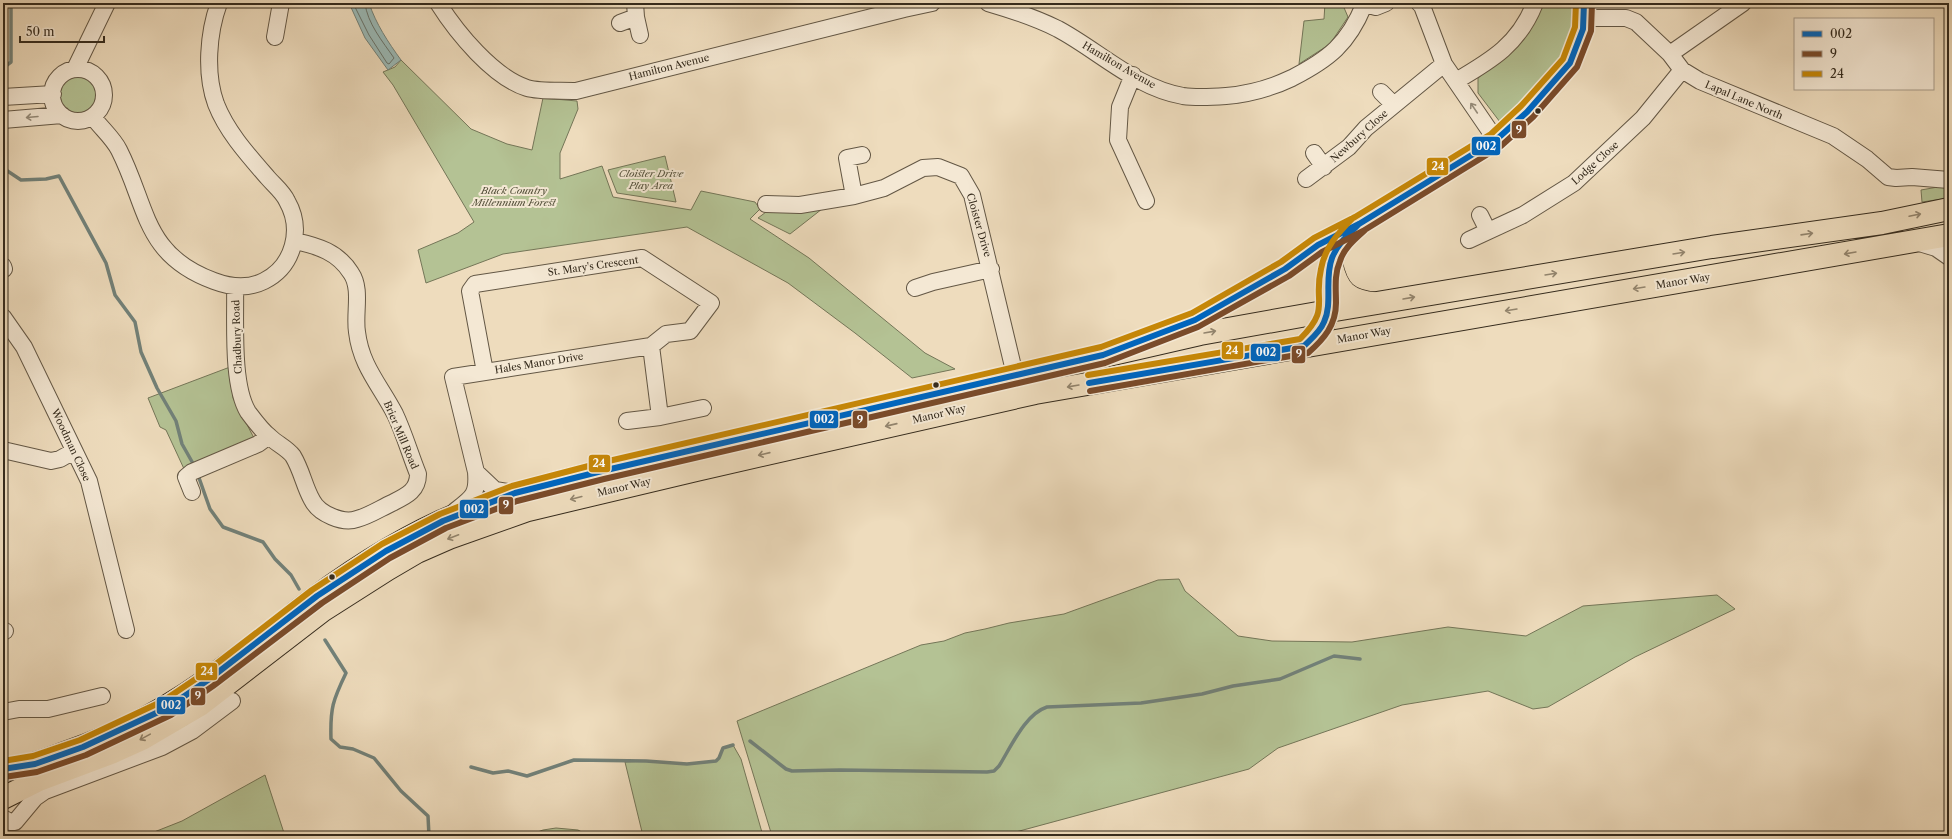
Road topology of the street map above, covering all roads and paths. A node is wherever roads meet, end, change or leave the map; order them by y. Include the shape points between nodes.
1 (107, 3) edge
2 (219, 3) edge
3 (281, 3) edge
4 (438, 3) edge
5 (932, 3) edge
6 (988, 3) edge
7 (1386, 3) edge
8 (1419, 3) edge
9 (1535, 3) edge
10 (1743, 3) edge
11 (1363, 4) edge
12 (635, 10) edge
13 (1584, 10) edge
14 (620, 23) dead end
15 (640, 35) dead end
16 (275, 37) dead end
17 (1670, 54) junction
18 (1444, 64) junction
19 (75, 69) junction
20 (1682, 70) junction
21 (1133, 76) junction
22 (1456, 81) junction
23 (1381, 92) dead end
24 (53, 94) junction
25 (3, 98) edge
26 (1394, 105) junction
27 (62, 115) junction
28 (93, 117) junction
29 (3, 120) edge
30 (1496, 140) junction
31 (1314, 153) dead end
32 (862, 155) dead end
33 (1324, 167) junction
34 (1306, 179) dead end
35 (1949, 180) edge
36 (854, 196) junction
37 (1146, 201) dead end
38 (766, 204) dead end
39 (1949, 210) edge
40 (1480, 215) dead end
41 (1359, 224) junction
42 (1488, 231) junction
43 (1949, 235) edge
44 (1469, 240) dead end
45 (295, 241) junction
46 (1914, 241) junction
47 (1309, 252) junction
48 (1949, 257) edge
49 (1332, 259) junction
50 (991, 269) junction
51 (235, 286) junction
52 (916, 288) dead end
53 (1376, 303) junction
54 (1329, 311) junction
55 (3, 317) edge
56 (651, 346) junction
57 (1304, 346) junction
58 (1103, 354) junction
59 (485, 372) junction
60 (1015, 375) junction
61 (703, 408) dead end
62 (660, 417) junction
63 (627, 421) dead end
64 (269, 436) junction
65 (3, 450) edge
66 (74, 451) junction
67 (476, 472) junction
68 (418, 480) joint
69 (192, 492) dead end
70 (515, 493) junction
71 (443, 520) junction
72 (126, 630) dead end
73 (102, 696) dead end
74 (232, 701) dead end
75 (3, 712) edge
76 (3, 769) edge
77 (67, 776) junction
78 (3, 798) edge
79 (3, 818) edge

1 - 19 street
2 - 45 street via 209,55 210,83 216,103 227,127 287,200 295,223
3 - 16 street
4 - 5 street, Hamilton Avenue via 448,20 501,75 528,89 576,91
6 - 21 street, Hamilton Avenue via 1027,15 1059,30
7 - 11 street via 1376,7
8 - 18 street
9 - 22 street via 1524,25 1508,46
10 - 17 street
11 - 21 street, Hamilton Avenue via 1355,26 1339,47 1317,65 1280,84 1261,90 1242,95 1183,96
12 - 14 street
12 - 15 street
13 - 17 street, Lapal Lane North via 1636,22
13 - 30 main road via 1580,39 1570,63 1527,112
17 - 20 street, Lapal Lane North
18 - 22 street
18 - 26 street, Newbury Close
19 - 24 street via 58,78
19 - 28 street via 90,72 101,82 104,90 103,104
20 - 35 street, Lapal Lane North via 1700,82 1833,136 1888,177
20 - 42 street, Lodge Close via 1643,118 1574,183 1523,215
21 - 37 street via 1120,107 1118,140
30 -> 22 street
23 - 26 street, Newbury Close
24 - 25 street
24 - 27 street via 54,105
26 - 33 street, Newbury Close
27 - 28 street via 74,120
27 -> 29 street
28 - 51 street via 118,148 130,172 143,214 165,250 200,276
30 - 41 main road
31 - 33 street, Newbury Close
32 - 36 street via 841,154
33 - 34 street, Newbury Close
36 - 38 street, Cloister Drive via 800,205
36 - 50 street, Cloister Drive via 884,188 923,168 938,167 961,176 972,196
53 -> 39 highway, Manor Way via 1712,247 1882,223
40 - 42 street
41 - 47 main road via 1344,230
41 - 49 main road via 1341,243
42 - 44 street, Lodge Close
43 - 46 highway, Manor Way
45 - 51 street via 285,263 270,277 253,285
45 - 68 street, Brier Mill Road via 331,252 347,266 356,281 356,331 361,356 396,416
46 - 48 street via 1936,248
46 -> 57 highway, Manor Way
47 - 49 main road via 1322,251
47 - 58 main road via 1285,269 1195,320
49 - 53 main road via 1338,284 1346,294
49 - 54 main road via 1328,275
50 - 52 street, Cloister Drive via 931,276
50 - 60 street, Cloister Drive
51 - 64 street, Chadbury Road via 237,365 242,394 248,411
53 - 54 highway, Manor Way
54 - 57 main road via 1322,328
58 -> 54 highway, Manor Way
55 - 66 street, Woodman Close via 24,347
56 - 59 street, Hales Manor Drive
56 - 59 street, St. Mary's Crescent via 666,334 690,331 711,303 642,258 475,284 470,292
56 - 62 street
57 -> 77 highway, Manor Way via 1035,393 528,510 450,538 398,562 322,611 200,705 142,739
58 - 60 highway, Manor Way
59 - 67 street, Hales Manor Drive via 454,377
60 - 70 highway, Manor Way
61 - 62 street
62 - 63 street
64 - 68 street, Chadbury Road via 290,452 301,469 313,502 329,515 342,519 356,520 406,496 415,490
64 - 69 street via 258,444 186,477
65 - 66 street via 51,461
66 - 72 street, Woodman Close via 89,481
67 - 70 street via 495,490
67 - 71 street, Hales Manor Drive via 477,486 474,495
70 - 71 highway, Manor Way
71 - 76 highway, Manor Way via 386,551 317,596 208,680 167,708 83,747 34,764
73 - 75 street via 48,709
74 - 77 street via 174,741
77 - 78 highway, Manor Way via 39,780
77 - 79 street via 31,802 18,820 10,822

